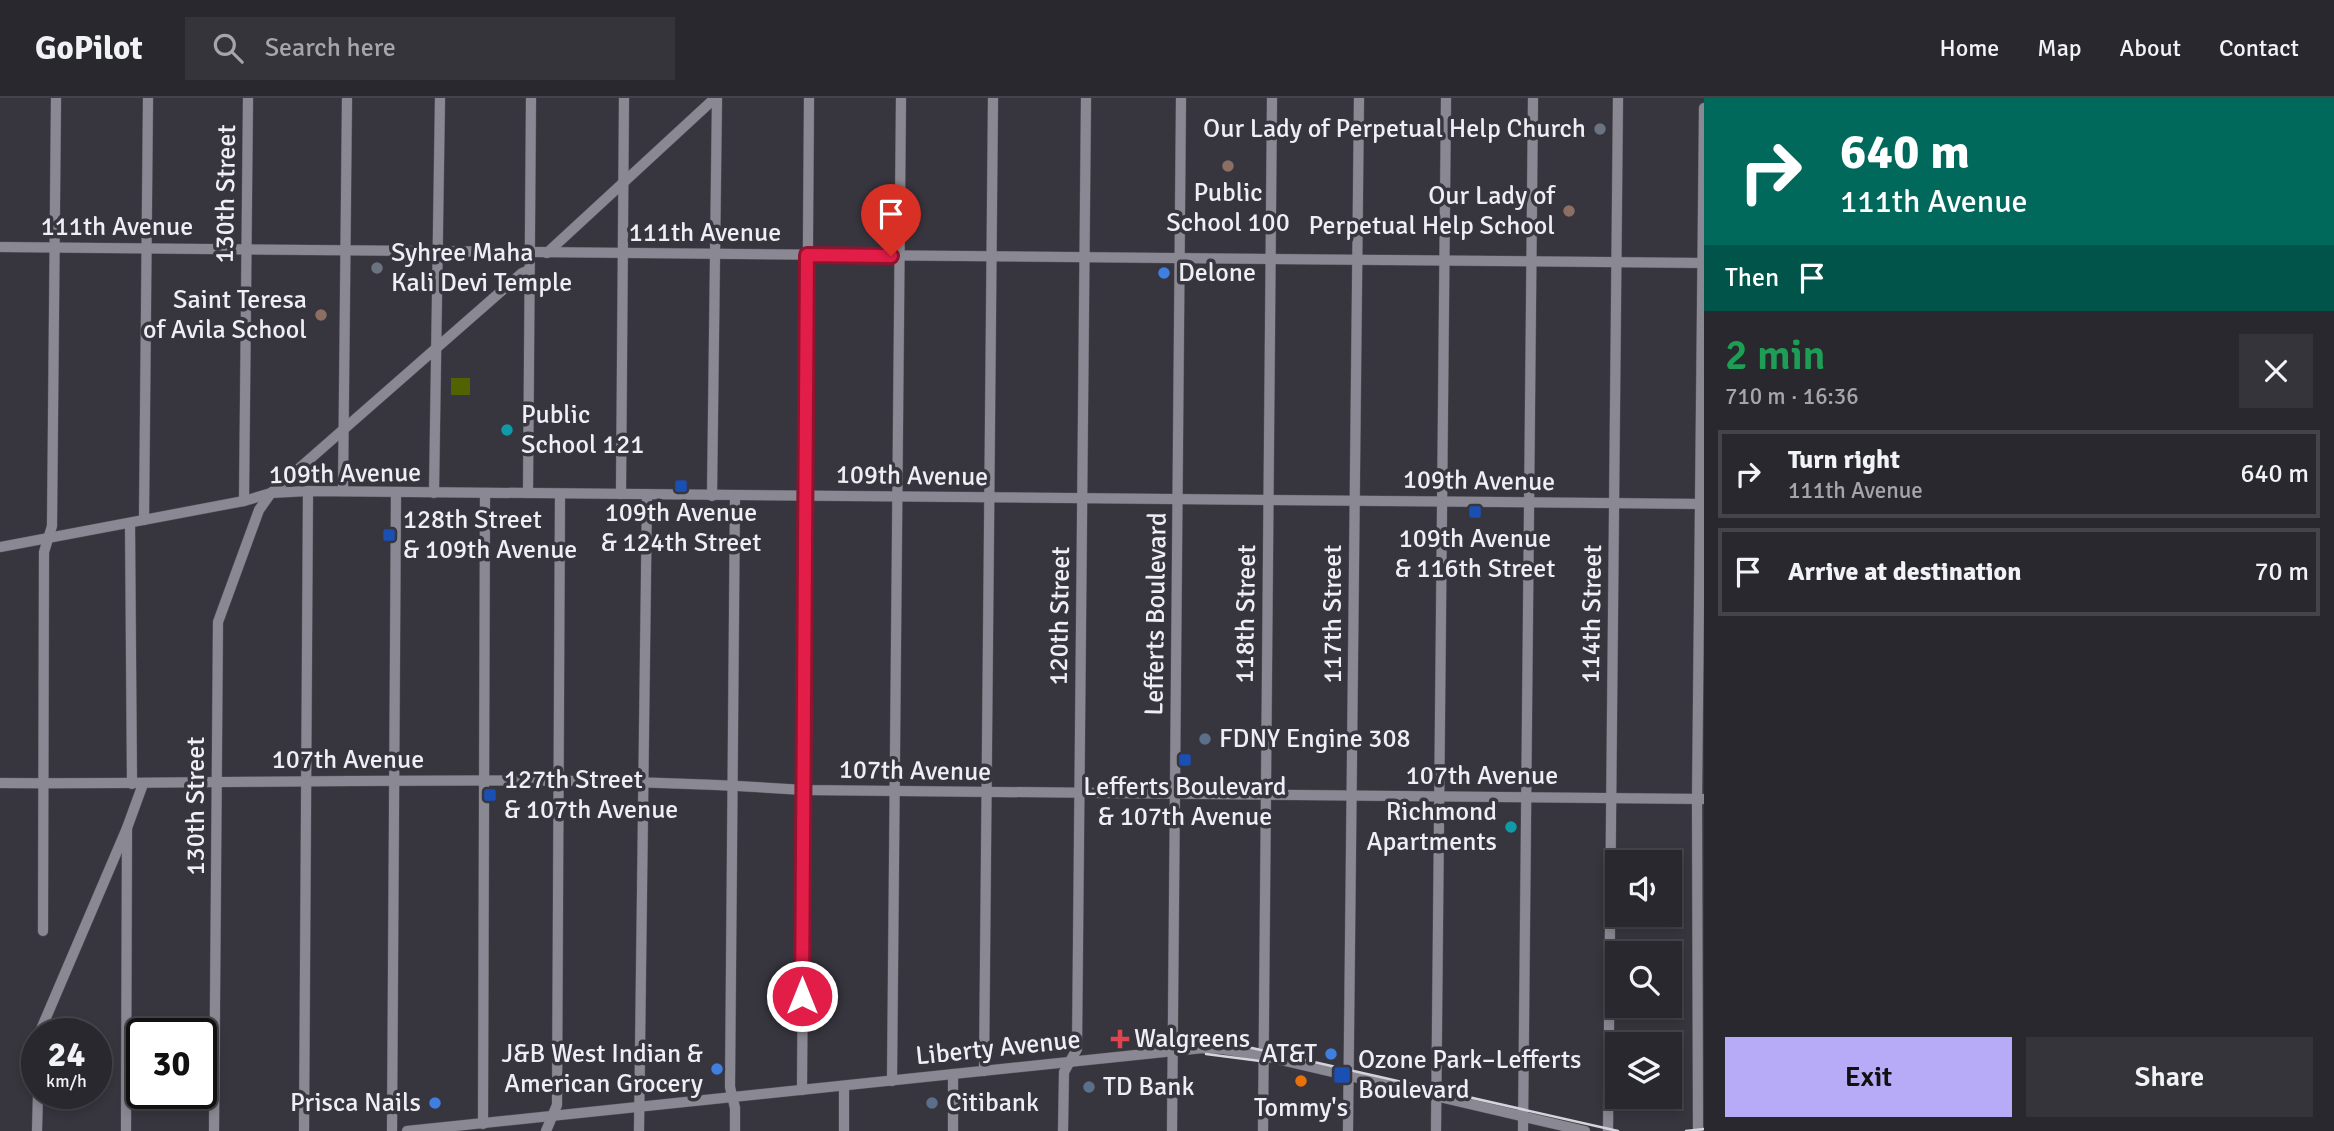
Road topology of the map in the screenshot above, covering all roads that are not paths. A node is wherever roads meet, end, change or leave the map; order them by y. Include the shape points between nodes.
1 (56, 98) edge
2 (148, 98) edge
3 (248, 98) edge
4 (347, 98) edge
5 (440, 98) edge
6 (531, 98) edge
7 (624, 98) edge
8 (716, 98) edge
9 (808, 98) edge
10 (901, 98) edge
11 (993, 98) edge
12 (1086, 98) edge
13 (1181, 98) edge
14 (1272, 98) edge
15 (1359, 98) edge
16 (1446, 98) edge
17 (1533, 98) edge
18 (1618, 98) edge
19 (1704, 108) edge
20 (624, 183) junction
21 (0, 247) edge
22 (54, 248) junction
23 (147, 248) junction
24 (246, 249) junction
25 (346, 250) junction
26 (438, 251) junction
27 (530, 253) junction
28 (547, 253) junction
29 (623, 254) junction
30 (716, 254) junction
31 (807, 255) junction
32 (898, 256) junction
33 (992, 256) junction
34 (1084, 257) junction
35 (1180, 258) junction
36 (1271, 258) junction
37 (1358, 258) junction
38 (1444, 260) junction
39 (1531, 261) junction
40 (1616, 262) junction
41 (1703, 263) edge
42 (529, 270) junction
43 (437, 346) junction
44 (345, 426) junction
45 (308, 491) junction
46 (343, 491) junction
47 (396, 492) junction
48 (434, 492) junction
49 (271, 493) junction
50 (485, 493) junction
51 (528, 493) junction
52 (560, 494) junction
53 (621, 494) junction
54 (647, 495) junction
55 (712, 496) junction
56 (735, 496) junction
57 (806, 496) junction
58 (897, 496) junction
59 (989, 498) junction
60 (1082, 498) junction
61 (1178, 499) junction
62 (1268, 499) junction
63 (1355, 500) junction
64 (244, 501) junction
65 (1442, 501) junction
66 (1529, 502) junction
67 (1615, 503) junction
68 (1702, 503) edge
69 (144, 520) junction
70 (130, 523) junction
71 (48, 538) junction
72 (0, 547) edge
73 (217, 781) junction
74 (306, 781) junction
75 (395, 781) junction
76 (484, 782) junction
77 (559, 782) junction
78 (0, 783) edge
79 (43, 783) junction
80 (644, 783) junction
81 (137, 784) junction
82 (732, 786) junction
83 (804, 790) junction
84 (895, 791) junction
85 (987, 792) junction
86 (1079, 793) junction
87 (1175, 794) junction
88 (1266, 795) junction
89 (1353, 796) junction
90 (1439, 796) junction
91 (1526, 797) junction
92 (1611, 798) junction
93 (1701, 799) edge
94 (127, 828) junction
95 (43, 931) dead end
96 (46, 1018) edge
97 (1173, 1051) junction
98 (1264, 1056) junction
99 (1070, 1062) junction
100 (984, 1071) junction
101 (953, 1074) junction
102 (1348, 1075) junction
103 (892, 1081) junction
104 (845, 1086) junction
105 (802, 1090) junction
106 (1436, 1096) junction
107 (733, 1098) junction
108 (640, 1107) junction
109 (38, 1109) edge
110 (552, 1116) junction
111 (1523, 1117) junction
112 (483, 1124) junction
113 (454, 1129) edge
114 (37, 1131) edge
115 (126, 1131) edge
116 (214, 1131) edge
117 (304, 1131) edge
118 (392, 1131) edge
119 (407, 1131) edge
120 (546, 1131) edge
121 (639, 1131) edge
122 (735, 1131) edge
123 (844, 1131) edge
124 (953, 1131) edge
125 (1063, 1131) edge
126 (1172, 1131) edge
127 (1263, 1131) edge
128 (1348, 1131) edge
129 (1436, 1131) edge
130 (1523, 1131) edge
131 (1586, 1131) edge
132 (1608, 1131) edge
133 (1698, 1131) edge

1 - 22 street
2 - 23 street
3 - 24 street, 130th Street
4 - 25 street
5 - 26 street
6 - 27 street
7 - 20 street
8 - 20 street
8 - 30 street
9 - 31 street
10 - 32 street
11 - 33 street
12 - 34 street, 120th Street
13 - 35 street, Lefferts Boulevard
14 - 36 street, 118th Street
15 - 37 street, 117th Street
16 - 38 street
17 - 39 street
18 - 40 street, 114th Street
19 - 41 street
20 - 28 street
20 - 29 street
21 - 22 street, 111th Avenue
22 - 23 street, 111th Avenue
22 - 71 street via 52,526
23 - 24 street, 111th Avenue
23 - 69 street
24 - 25 street, 111th Avenue
24 - 64 street, 130th Street
25 - 26 street, 111th Avenue
25 - 44 street
26 - 27 street, 111th Avenue
26 - 43 street
27 - 28 street, 111th Avenue
27 - 42 street
28 - 29 street, 111th Avenue
29 - 30 street, 111th Avenue
29 - 53 street
30 - 31 street, 111th Avenue
30 - 55 street
31 - 32 street, 111th Avenue
31 - 57 street
32 - 33 street, 111th Avenue
32 - 58 street
33 - 34 street, 111th Avenue
33 - 59 street
34 - 35 street, 111th Avenue
34 - 60 street, 120th Street
35 - 36 street, 111th Avenue
35 - 61 street, Lefferts Boulevard
36 - 37 street, 111th Avenue
36 - 62 street, 118th Street
37 - 38 street, 111th Avenue
37 - 63 street, 117th Street
38 - 39 street, 111th Avenue
38 - 65 street
39 - 40 street, 111th Avenue
39 - 66 street
40 - 41 street, 111th Avenue
40 - 67 street, 114th Street
41 - 68 street
42 - 43 street
42 - 51 street
43 - 44 street
43 - 48 street
44 - 46 street
44 - 49 street
45 - 46 street, 109th Avenue
45 - 49 street, 109th Avenue
45 - 74 street
46 - 47 street, 109th Avenue
47 - 48 street, 109th Avenue
47 - 75 street
48 - 50 street, 109th Avenue
49 - 64 street, 109th Avenue
49 - 73 street, 130th Street via 259,510 218,622
50 - 51 street, 109th Avenue
50 - 76 street
51 - 52 street, 109th Avenue
52 - 53 street, 109th Avenue
52 - 77 street
53 - 54 street, 109th Avenue
54 - 55 street, 109th Avenue
54 - 80 street
55 - 56 street, 109th Avenue
56 - 57 street, 109th Avenue
56 - 82 street
57 - 58 street, 109th Avenue
57 - 83 street
58 - 59 street, 109th Avenue
58 - 84 street
59 - 60 street, 109th Avenue
59 - 85 street
60 - 61 street, 109th Avenue
60 - 86 street, 120th Street
61 - 62 street, 109th Avenue
61 - 87 street, Lefferts Boulevard
62 - 63 street, 109th Avenue
62 - 88 street, 118th Street
63 - 65 street, 109th Avenue
63 - 89 street, 117th Street
64 - 69 street, 109th Avenue
65 - 66 street, 109th Avenue
65 - 90 street
66 - 67 street, 109th Avenue
66 - 91 street
67 - 68 street, 109th Avenue
67 - 92 street, 114th Street
68 - 93 street
69 - 70 street, 109th Avenue
70 - 71 street, 109th Avenue
70 - 81 street
71 - 72 street, 109th Avenue
71 - 79 street via 44,552
73 - 74 street, 107th Avenue
73 - 81 street, 107th Avenue
73 - 116 street, 130th Street
74 - 75 street, 107th Avenue
74 - 117 street
75 - 76 street, 107th Avenue
75 - 118 street
76 - 77 street, 107th Avenue
76 - 112 street
77 - 80 street, 107th Avenue
77 - 110 street via 557,1104
78 - 79 street, 107th Avenue
79 - 81 street, 107th Avenue
79 - 95 street
80 - 82 street, 107th Avenue
80 - 108 street
81 - 94 street
82 - 83 street, 107th Avenue
82 - 107 street
83 - 84 street, 107th Avenue
83 - 105 street
84 - 85 street, 107th Avenue
84 - 103 street
85 - 86 street, 107th Avenue
85 - 100 street
86 - 87 street, 107th Avenue
86 - 99 street, 120th Street via 1077,1049
87 - 88 street, 107th Avenue
87 - 97 street, Lefferts Boulevard
88 - 89 street, 107th Avenue
88 - 98 street, 118th Street
89 - 90 street, 107th Avenue
89 - 102 street, 117th Street
90 - 91 street, 107th Avenue
90 - 106 street
91 - 92 street, 107th Avenue
91 - 111 street
92 - 93 street, 107th Avenue
92 - 132 street, 114th Street
93 - 133 street
94 - 96 street
94 - 115 street
97 - 98 street, Liberty Avenue via 1223,1049
97 - 99 street, Liberty Avenue
97 - 126 street, Lefferts Boulevard
98 - 102 street, Liberty Avenue
98 - 127 street, 118th Street
99 - 100 street, Liberty Avenue
99 - 125 street, 120th Street via 1064,1072
100 - 101 street, Liberty Avenue
101 - 103 street, Liberty Avenue
101 - 124 street
102 - 106 street, Liberty Avenue
102 - 128 street, 117th Street
103 - 104 street, Liberty Avenue
104 - 105 street, Liberty Avenue
104 - 123 street
105 - 107 street, Liberty Avenue
106 - 111 street, Liberty Avenue
106 - 129 street
107 - 108 street, Liberty Avenue
107 - 122 street
108 - 110 street, Liberty Avenue
108 - 121 street
109 - 114 street
110 - 112 street, Liberty Avenue
110 - 120 street
111 - 130 street
111 - 131 street, Liberty Avenue
112 - 113 street, Liberty Avenue
113 - 119 street, Liberty Avenue

